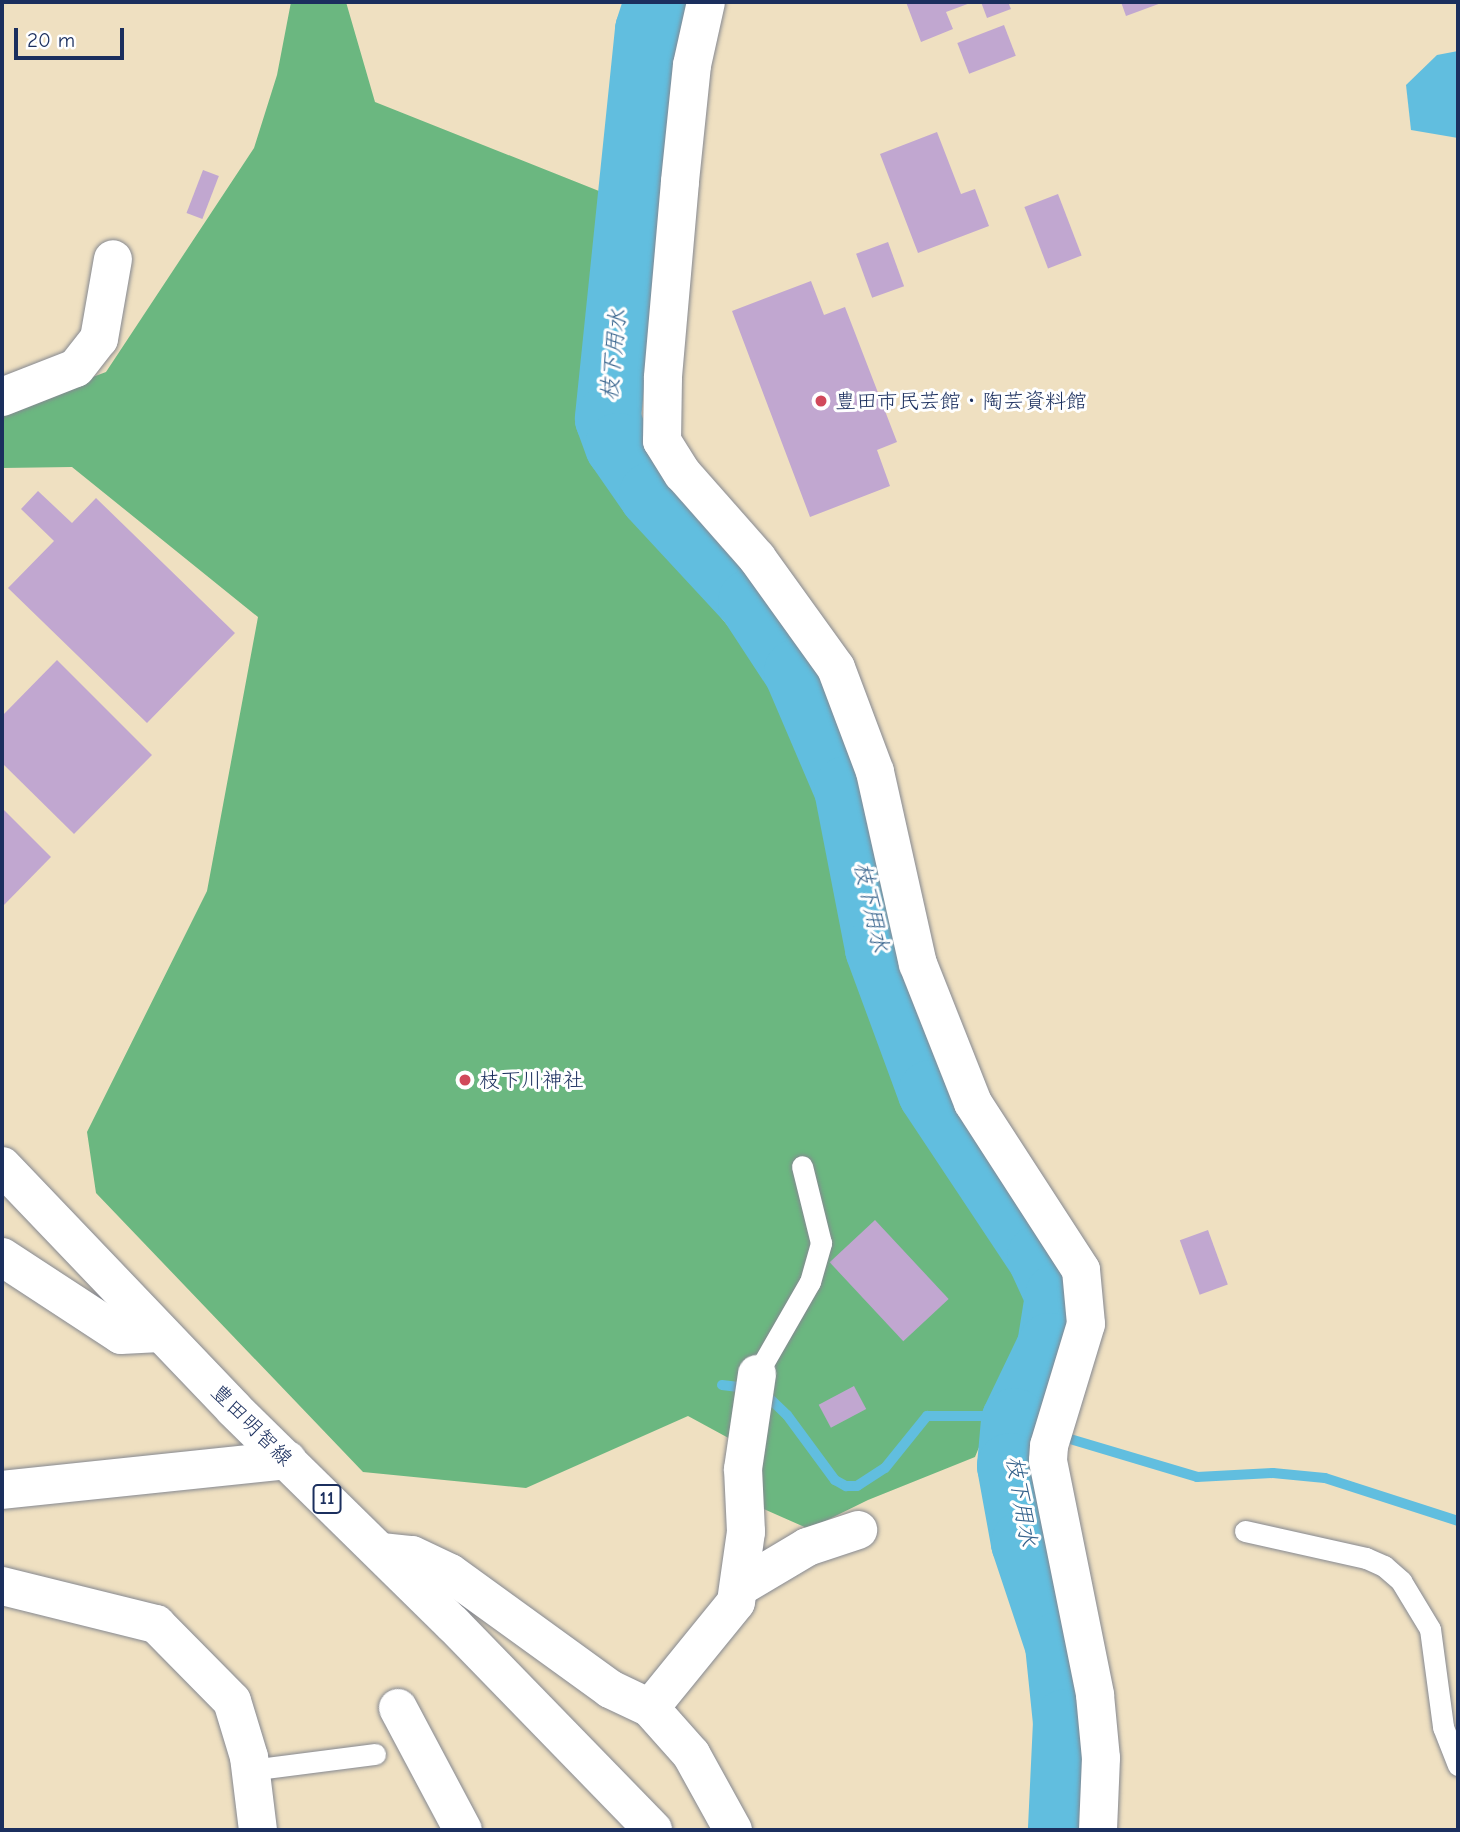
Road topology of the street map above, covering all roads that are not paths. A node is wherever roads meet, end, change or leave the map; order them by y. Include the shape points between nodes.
1 (706, 2) edge
2 (113, 259) dead end
3 (2, 397) edge
4 (2, 1166) edge
5 (802, 1166) dead end
6 (5, 1264) edge
7 (160, 1333) junction
8 (755, 1386) joint
9 (287, 1460) junction
10 (2, 1490) edge
11 (858, 1530) dead end
12 (1245, 1531) dead end
13 (381, 1552) junction
14 (2, 1586) edge
15 (740, 1587) junction
16 (398, 1708) dead end
17 (650, 1708) junction
18 (375, 1754) dead end
19 (1458, 1765) edge
20 (250, 1770) junction
21 (258, 1830) edge
22 (463, 1830) edge
23 (653, 1830) edge
24 (733, 1830) edge
25 (1098, 1830) edge

1 - 25 street via 692,65 681,169 662,441 684,474 757,558 836,668 875,772 918,964 973,1103 1081,1270 1086,1324 1054,1432 1057,1512 1095,1695 1101,1758
2 - 3 street via 99,339 76,368
4 - 7 street, 豊田明智線 / 11
5 - 8 lane via 821,1243 810,1282
6 - 7 street via 121,1335
7 - 9 street, 豊田明智線 / 11
8 - 15 street via 743,1469 746,1532
9 - 10 street
9 - 13 street, 豊田明智線 / 11
11 - 15 street via 807,1548
12 - 19 lane via 1366,1558 1401,1581 1430,1629 1443,1727
13 - 17 street via 412,1555 450,1573 611,1689
13 - 23 street, 豊田明智線 / 11
14 - 20 street via 156,1624 232,1701
15 - 17 street via 736,1602
16 - 22 street
17 - 24 street via 691,1754
18 - 20 lane
20 - 21 street

